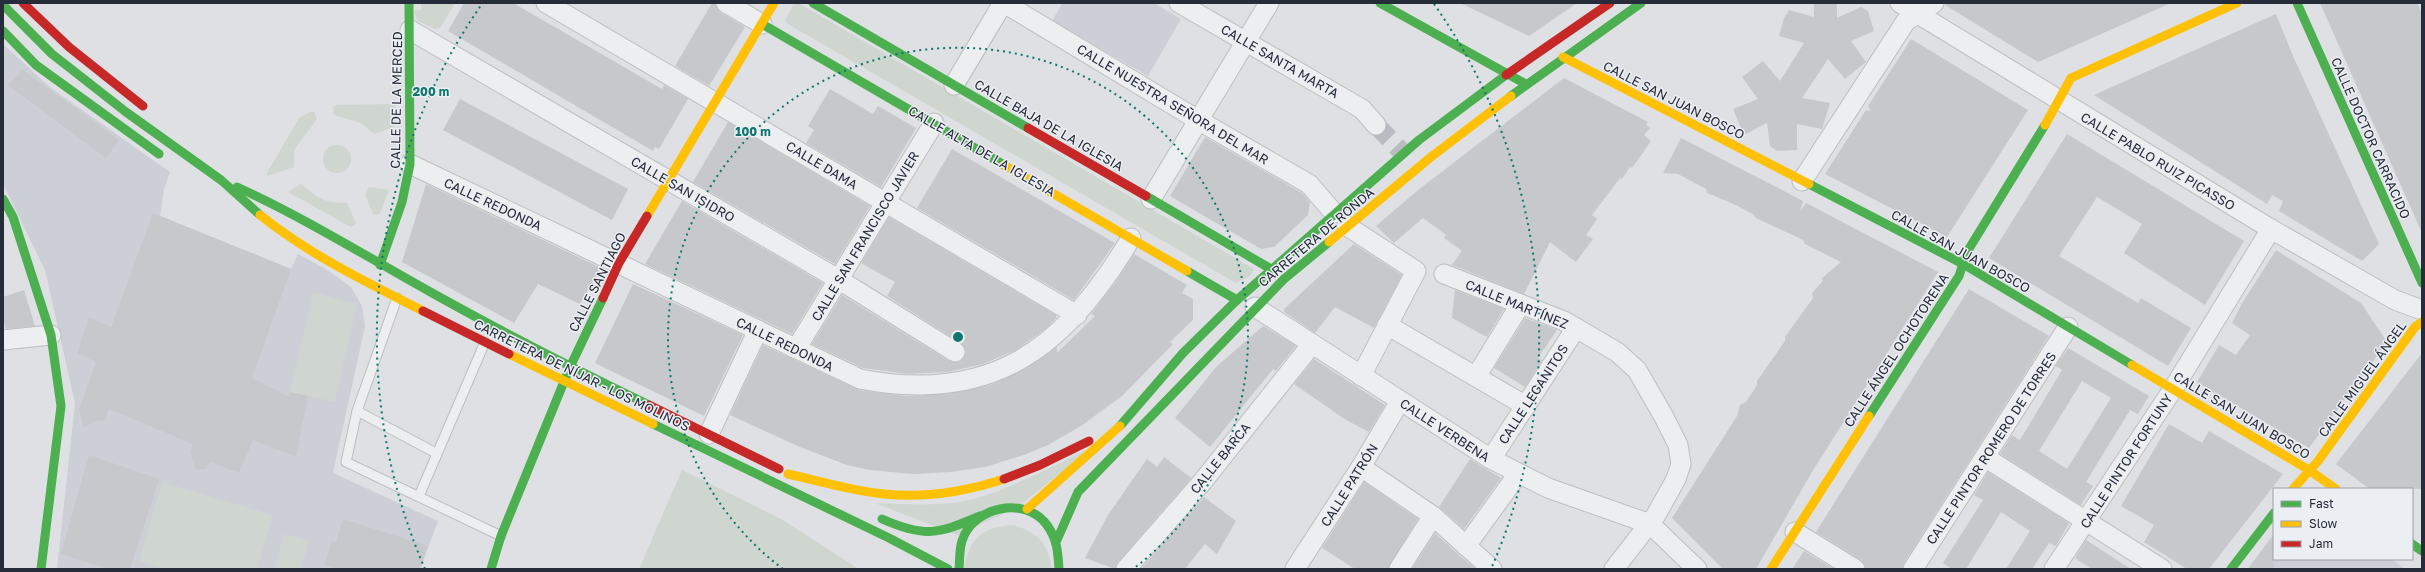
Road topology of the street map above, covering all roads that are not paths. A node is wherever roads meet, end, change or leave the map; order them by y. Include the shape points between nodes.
1 (23, 3) edge
2 (409, 3) edge
3 (546, 3) edge
4 (726, 3) edge
5 (774, 3) edge
6 (813, 3) edge
7 (1004, 3) edge
8 (1179, 3) edge
9 (1269, 3) edge
10 (1610, 3) edge
11 (1641, 3) edge
12 (1900, 3) edge
13 (1934, 3) edge
14 (2237, 3) edge
15 (2297, 3) edge
16 (1385, 4) edge
17 (3, 5) edge
18 (1916, 13) junction
19 (762, 24) junction
20 (410, 30) junction
21 (3, 31) edge
22 (1247, 42) junction
23 (1563, 57) junction
24 (1508, 74) junction
25 (954, 84) junction
26 (1526, 84) junction
27 (715, 100) junction
28 (2059, 100) junction
29 (153, 114) dead end
30 (1198, 120) junction
31 (934, 123) junction
32 (1376, 125) tunnel mouth
33 (168, 160) dead end
34 (410, 164) junction
35 (238, 178) dead end
36 (221, 180) junction
37 (668, 181) junction
38 (1802, 181) junction
39 (218, 191) dead end
40 (3, 199) edge
41 (1151, 199) junction
42 (268, 201) junction
43 (884, 202) junction
44 (259, 216) junction
45 (1340, 220) junction
46 (2271, 229) junction
47 (1131, 238) junction
48 (619, 263) junction
49 (380, 264) junction
50 (1963, 264) junction
51 (1271, 269) junction
52 (1444, 274) dead end
53 (838, 279) junction
54 (2422, 283) edge
55 (401, 300) junction
56 (1237, 300) junction
57 (1520, 305) junction
58 (1255, 307) junction
59 (2422, 310) edge
60 (1077, 315) junction
61 (2422, 322) edge
62 (1387, 325) junction
63 (2068, 327) junction
64 (1576, 328) junction
65 (758, 330) junction
66 (51, 335) junction
67 (3, 340) edge
68 (485, 342) junction
69 (1312, 344) junction
70 (535, 348) junction
71 (796, 349) junction
72 (570, 367) junction
73 (1476, 375) junction
74 (1362, 376) junction
75 (564, 382) junction
76 (962, 382) junction
77 (2173, 389) junction
78 (1400, 401) junction
79 (1526, 406) junction
80 (357, 411) junction
81 (1122, 424) junction
82 (709, 434) junction
83 (436, 453) junction
84 (1986, 458) junction
85 (1491, 459) junction
86 (1361, 467) junction
87 (2309, 470) junction
88 (788, 474) junction
89 (1518, 474) junction
90 (2294, 488) edge
91 (2335, 488) edge
92 (829, 494) dead end
93 (419, 496) junction
94 (1027, 509) junction
95 (870, 514) dead end
96 (2273, 514) edge
97 (980, 516) junction
98 (1433, 516) junction
99 (2086, 522) junction
100 (1650, 524) junction
101 (1795, 532) junction
102 (501, 536) junction
103 (1057, 540) junction
104 (2413, 545) edge
105 (1466, 546) junction
106 (2422, 551) edge
107 (41, 569) edge
108 (490, 569) edge
109 (948, 569) edge
110 (958, 569) edge
111 (1059, 569) edge
112 (1126, 569) edge
113 (1296, 569) edge
114 (1398, 569) edge
115 (1492, 569) edge
116 (1614, 569) edge
117 (1697, 569) edge
118 (1771, 569) edge
119 (1856, 569) edge
120 (1913, 569) edge
121 (2054, 569) edge
122 (2162, 569) edge
123 (2231, 569) edge

1 - 29 street via 70,47
2 - 20 street, CALLE DE LA MERCED
3 - 27 street, CALLE DAMA
4 - 19 street, CALLE ALTA DE LA IGLESIA
5 - 19 street, CALLE SANTIAGO
6 - 25 street, CALLE BAJA DE LA IGLESIA
7 - 25 street
7 - 30 street, CALLE NUESTRA SEÑORA DEL MAR
8 - 22 street, CALLE SANTA MARTA
9 - 22 street
10 - 24 street, CARRETERA DE RONDA
11 - 23 street, CARRETERA DE RONDA
12 - 18 street, CALLE PABLO RUIZ PICASSO
13 - 18 street
14 - 28 street, CALLE ÁNGEL OCHOTORENA via 2071,78
15 - 54 street, CALLE DOCTOR CARRACIDO
16 - 24 street
17 - 36 street, CARRETERA DE NÍJAR - LOS MOLINOS via 52,54 126,112
18 - 28 street, CALLE PABLO RUIZ PICASSO
18 - 38 street via 1906,21
19 - 27 street, CALLE SANTIAGO
19 - 31 street, CALLE ALTA DE LA IGLESIA
20 - 34 street, CALLE DE LA MERCED
20 - 37 street, CALLE SAN ISIDRO
21 - 33 street via 36,64
22 - 30 street
22 - 32 street, CALLE SANTA MARTA via 1362,109
23 - 26 street, CARRETERA DE RONDA
23 - 38 street, CALLE SAN JUAN BOSCO
24 - 26 street
24 - 45 street, CARRETERA DE RONDA via 1419,140
25 - 41 street, CALLE BAJA DE LA IGLESIA
26 - 45 street, CARRETERA DE RONDA
27 - 37 street, CALLE SANTIAGO
27 - 43 street, CALLE DAMA
28 - 46 street, CALLE PABLO RUIZ PICASSO
28 - 50 street, CALLE ÁNGEL OCHOTORENA via 1966,252
30 - 41 street
30 - 45 street, CALLE NUESTRA SEÑORA DEL MAR via 1308,184
31 - 43 street, CALLE SAN FRANCISCO JAVIER
31 - 47 street, CALLE ALTA DE LA IGLESIA
34 - 48 street, CALLE REDONDA
34 - 49 street, CALLE DE LA MERCED via 402,202
35 - 42 street
36 - 42 street, CARRETERA DE NÍJAR - LOS MOLINOS
36 - 44 street, CARRETERA DE NÍJAR - LOS MOLINOS
37 - 48 street, CALLE SANTIAGO
37 - 53 street, CALLE SAN ISIDRO
38 - 50 street, CALLE SAN JUAN BOSCO
39 - 44 street
40 - 66 street via 13,217
41 - 51 street, CALLE BAJA DE LA IGLESIA
42 - 49 street, CARRETERA DE NÍJAR - LOS MOLINOS
43 - 53 street, CALLE SAN FRANCISCO JAVIER
43 - 60 street, CALLE DAMA
44 - 55 street, CARRETERA DE NÍJAR - LOS MOLINOS via 286,236 344,271
45 - 51 street, CARRETERA DE RONDA
45 - 58 street, CARRETERA DE RONDA
45 - 62 street, CALLE NUESTRA SEÑORA DEL MAR via 1416,271
46 - 59 street, CALLE PABLO RUIZ PICASSO via 2395,300
46 - 77 street, CALLE PINTOR FORTUNY
47 - 56 street, CALLE ALTA DE LA IGLESIA
47 - 60 street, CALLE REDONDA via 1100,288
48 - 65 street, CALLE REDONDA
48 - 72 street, CALLE SANTIAGO
49 - 70 street, CARRETERA DE NÍJAR - LOS MOLINOS
50 - 63 street, CALLE SAN JUAN BOSCO
50 - 101 street, CALLE ÁNGEL OCHOTORENA via 1959,276
51 - 56 street, CARRETERA DE RONDA
52 - 57 street, CALLE MARTÍNEZ
53 - 71 street, CALLE SAN FRANCISCO JAVIER
53 - 76 street, CALLE SAN ISIDRO via 956,358
55 - 68 street, CARRETERA DE NÍJAR - LOS MOLINOS
55 - 70 lane via 418,297 470,322
55 - 80 lane via 388,323
56 - 81 street, CARRETERA DE RONDA via 1183,353
57 - 64 street, CALLE MARTÍNEZ
57 - 73 street
58 - 69 street, CALLE VERBENA
58 - 103 street, CARRETERA DE RONDA via 1078,492
60 - 76 street, CALLE REDONDA via 1030,354 988,375
61 - 87 street, CALLE MIGUEL ÁNGEL via 2415,327
62 - 73 street
62 - 74 street
63 - 77 street, CALLE SAN JUAN BOSCO
63 - 84 street, CALLE PINTOR ROMERO DE TORRES
64 - 79 street, CALLE LEGANITOS
64 - 100 street, CALLE MARTÍNEZ via 1617,352 1636,370 1678,445 1681,464 1676,479
65 - 71 street, CALLE REDONDA
65 - 82 street
66 - 67 street
66 - 107 street via 60,406
68 - 75 street, CARRETERA DE NÍJAR - LOS MOLINOS
68 - 83 lane
69 - 74 street, CALLE VERBENA
69 - 112 street, CALLE BARCA via 1203,481
70 - 72 street, CARRETERA DE NÍJAR - LOS MOLINOS
71 - 76 street, CALLE REDONDA via 860,379 893,386 944,386
72 - 75 street, CALLE SANTIAGO
72 - 82 street, CARRETERA DE NÍJAR - LOS MOLINOS
73 - 79 street
74 - 78 street, CALLE VERBENA
75 - 102 street, CALLE SANTIAGO
75 - 109 street, CARRETERA DE NÍJAR - LOS MOLINOS
77 - 87 street, CALLE SAN JUAN BOSCO
77 - 99 street, CALLE PINTOR FORTUNY
78 - 85 street, CALLE VERBENA
78 - 86 street, CALLE PATRÓN
79 - 85 street, CALLE LEGANITOS
80 - 83 lane
80 - 93 lane via 346,462
81 - 88 street via 1016,476 976,488 935,495 882,494
81 - 94 street, CARRETERA DE RONDA
82 - 88 street, CARRETERA DE NÍJAR - LOS MOLINOS
83 - 93 lane
84 - 99 street
84 - 120 street, CALLE PINTOR ROMERO DE TORRES
85 - 89 street, CALLE VERBENA
86 - 98 street
86 - 113 street, CALLE PATRÓN
87 - 90 street, CALLE MIGUEL ÁNGEL
87 - 91 street, CALLE SAN JUAN BOSCO
88 - 92 street
89 - 100 street, CALLE VERBENA via 1548,488
89 - 105 street
93 - 102 lane
94 - 97 street via 1011,506 994,508
94 - 103 street via 1045,524
95 - 97 street via 905,530 924,533 940,532
96 - 123 street
97 - 110 street via 968,528 960,542
98 - 105 street
98 - 114 street
99 - 121 street, CALLE PINTOR FORTUNY
99 - 122 street
100 - 116 street, CALLE MARTÍNEZ
100 - 117 street
101 - 118 street, CALLE ÁNGEL OCHOTORENA
101 - 119 street
102 - 108 street, CALLE SANTIAGO
103 - 111 street
104 - 106 street
105 - 115 street

